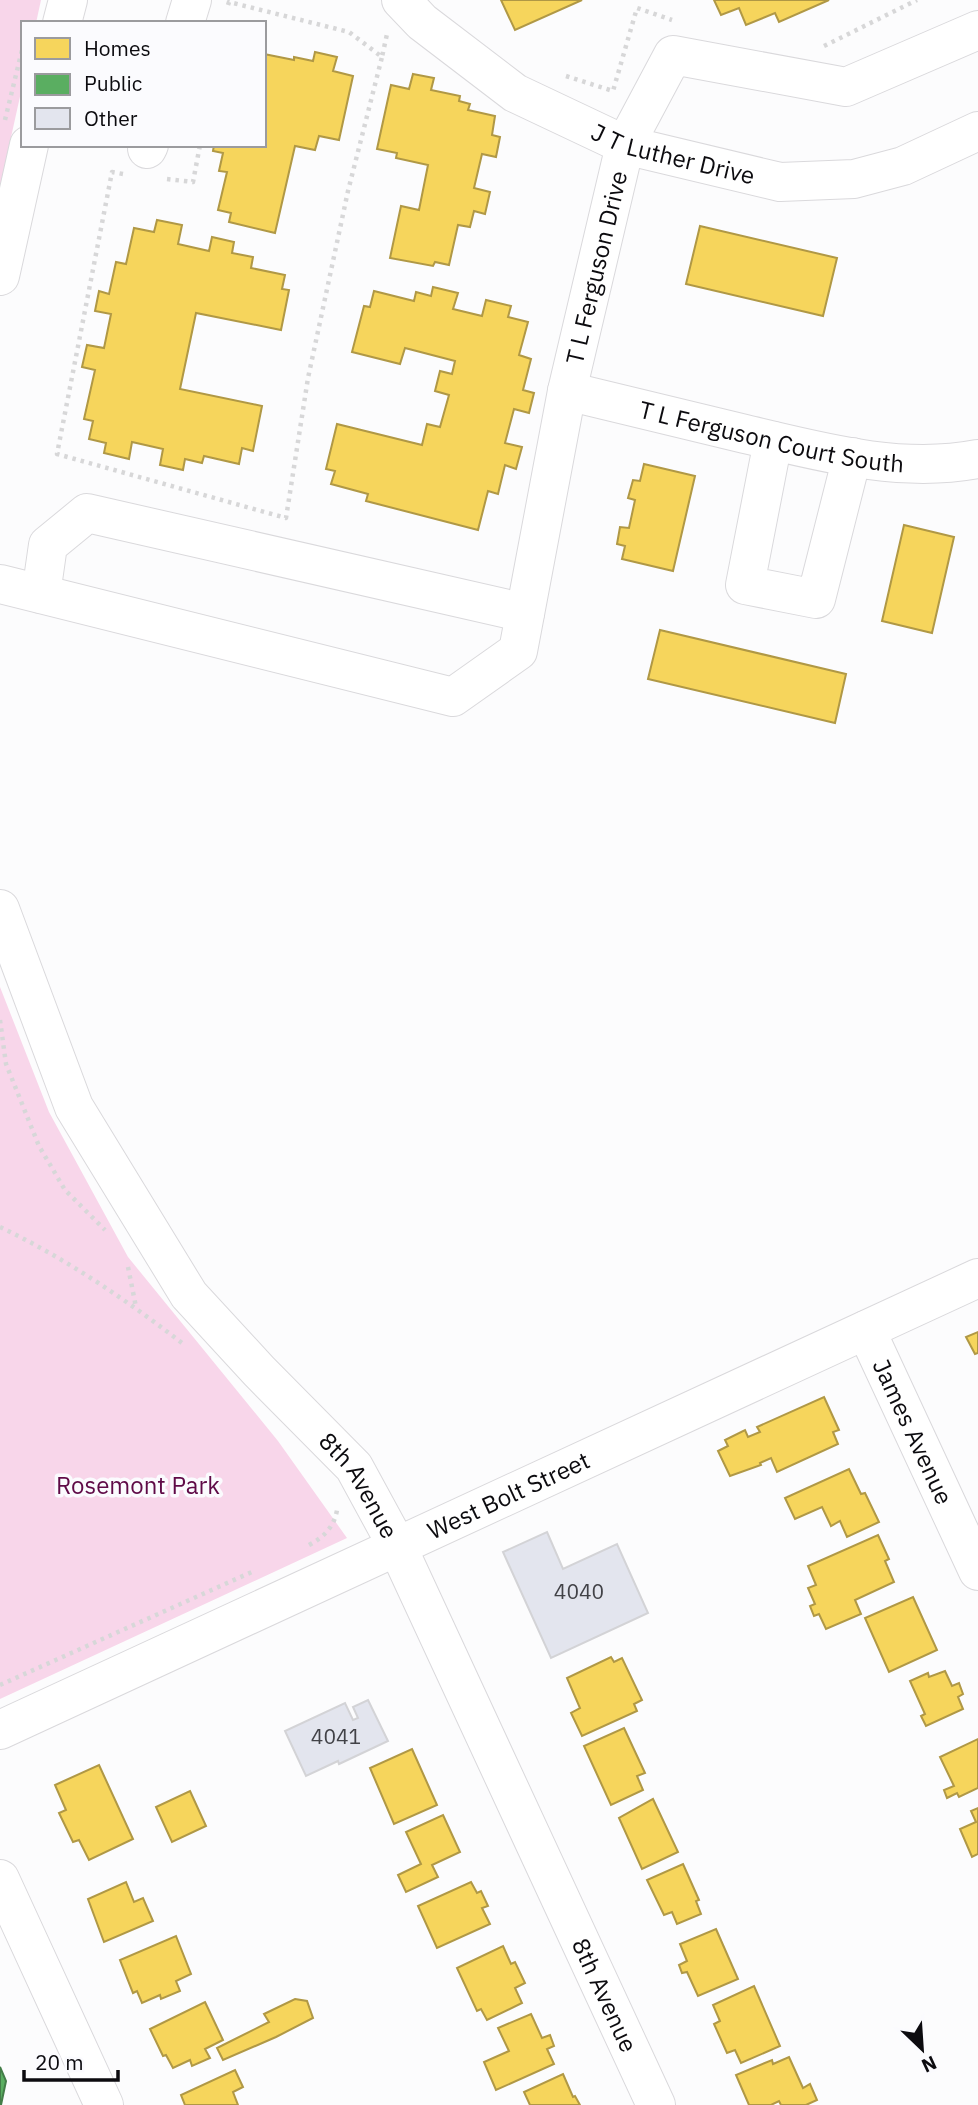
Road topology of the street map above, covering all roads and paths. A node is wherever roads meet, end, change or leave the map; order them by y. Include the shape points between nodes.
1 (68, 0) edge
2 (209, 6) edge
3 (395, 15) edge
4 (63, 21) edge
5 (188, 21) edge
6 (978, 30) edge
7 (382, 57) junction
8 (21, 72) edge
9 (978, 131) edge
10 (16, 136) edge
11 (625, 145) junction
12 (200, 147) edge
13 (147, 162) edge
14 (0, 276) edge
15 (567, 391) junction
16 (773, 441) junction
17 (852, 457) junction
18 (978, 458) edge
19 (0, 584) edge
20 (41, 594) junction
21 (525, 613) junction
22 (0, 909) edge
23 (0, 1020) edge
24 (0, 1227) edge
25 (111, 1239) dead end
26 (123, 1259) dead end
27 (978, 1278) edge
28 (136, 1307) junction
29 (866, 1330) junction
30 (192, 1350) dead end
31 (366, 1488) junction
32 (307, 1546) dead end
33 (397, 1546) junction
34 (258, 1569) dead end
35 (978, 1571) edge
36 (0, 1685) edge
37 (0, 1730) edge
38 (0, 1879) edge
39 (104, 2105) edge
40 (656, 2105) edge

1 - 4 street
2 - 5 street
2 - 7 path via 229,2 349,32
3 - 7 path
3 - 11 street, J T Luther Drive via 422,22 515,93
6 - 11 street, T L Ferguson Drive via 846,87 673,55
7 - 13 path via 308,378 286,518 57,454 112,172
8 - 10 path
9 - 11 street, J T Luther Drive via 903,166 854,179 780,182
10 - 14 street
11 - 15 street, T L Ferguson Drive
12 - 13 path via 193,182
15 - 16 street, T L Ferguson Court South
15 - 21 street, T L Ferguson Drive
16 - 17 street, T L Ferguson Court South
16 - 17 street via 745,585 816,599
17 - 18 street, T L Ferguson Court South via 880,463 953,464
19 - 20 street, T L Ferguson Drive
20 - 21 street, T L Ferguson Drive via 453,697 518,651
20 - 21 street via 48,545 88,513
22 - 31 street, 8th Avenue via 75,1107 189,1295 355,1467
23 - 25 path via 6,1064 39,1146 65,1189
24 - 28 path
26 - 28 path
27 - 29 street, West Bolt Street
28 - 30 path
29 - 33 street, West Bolt Street
29 - 35 street, James Avenue
31 - 32 path via 339,1502 330,1529
31 - 33 street, 8th Avenue
33 - 37 street, West Bolt Street
33 - 40 street, 8th Avenue
34 - 36 path
38 - 39 street

